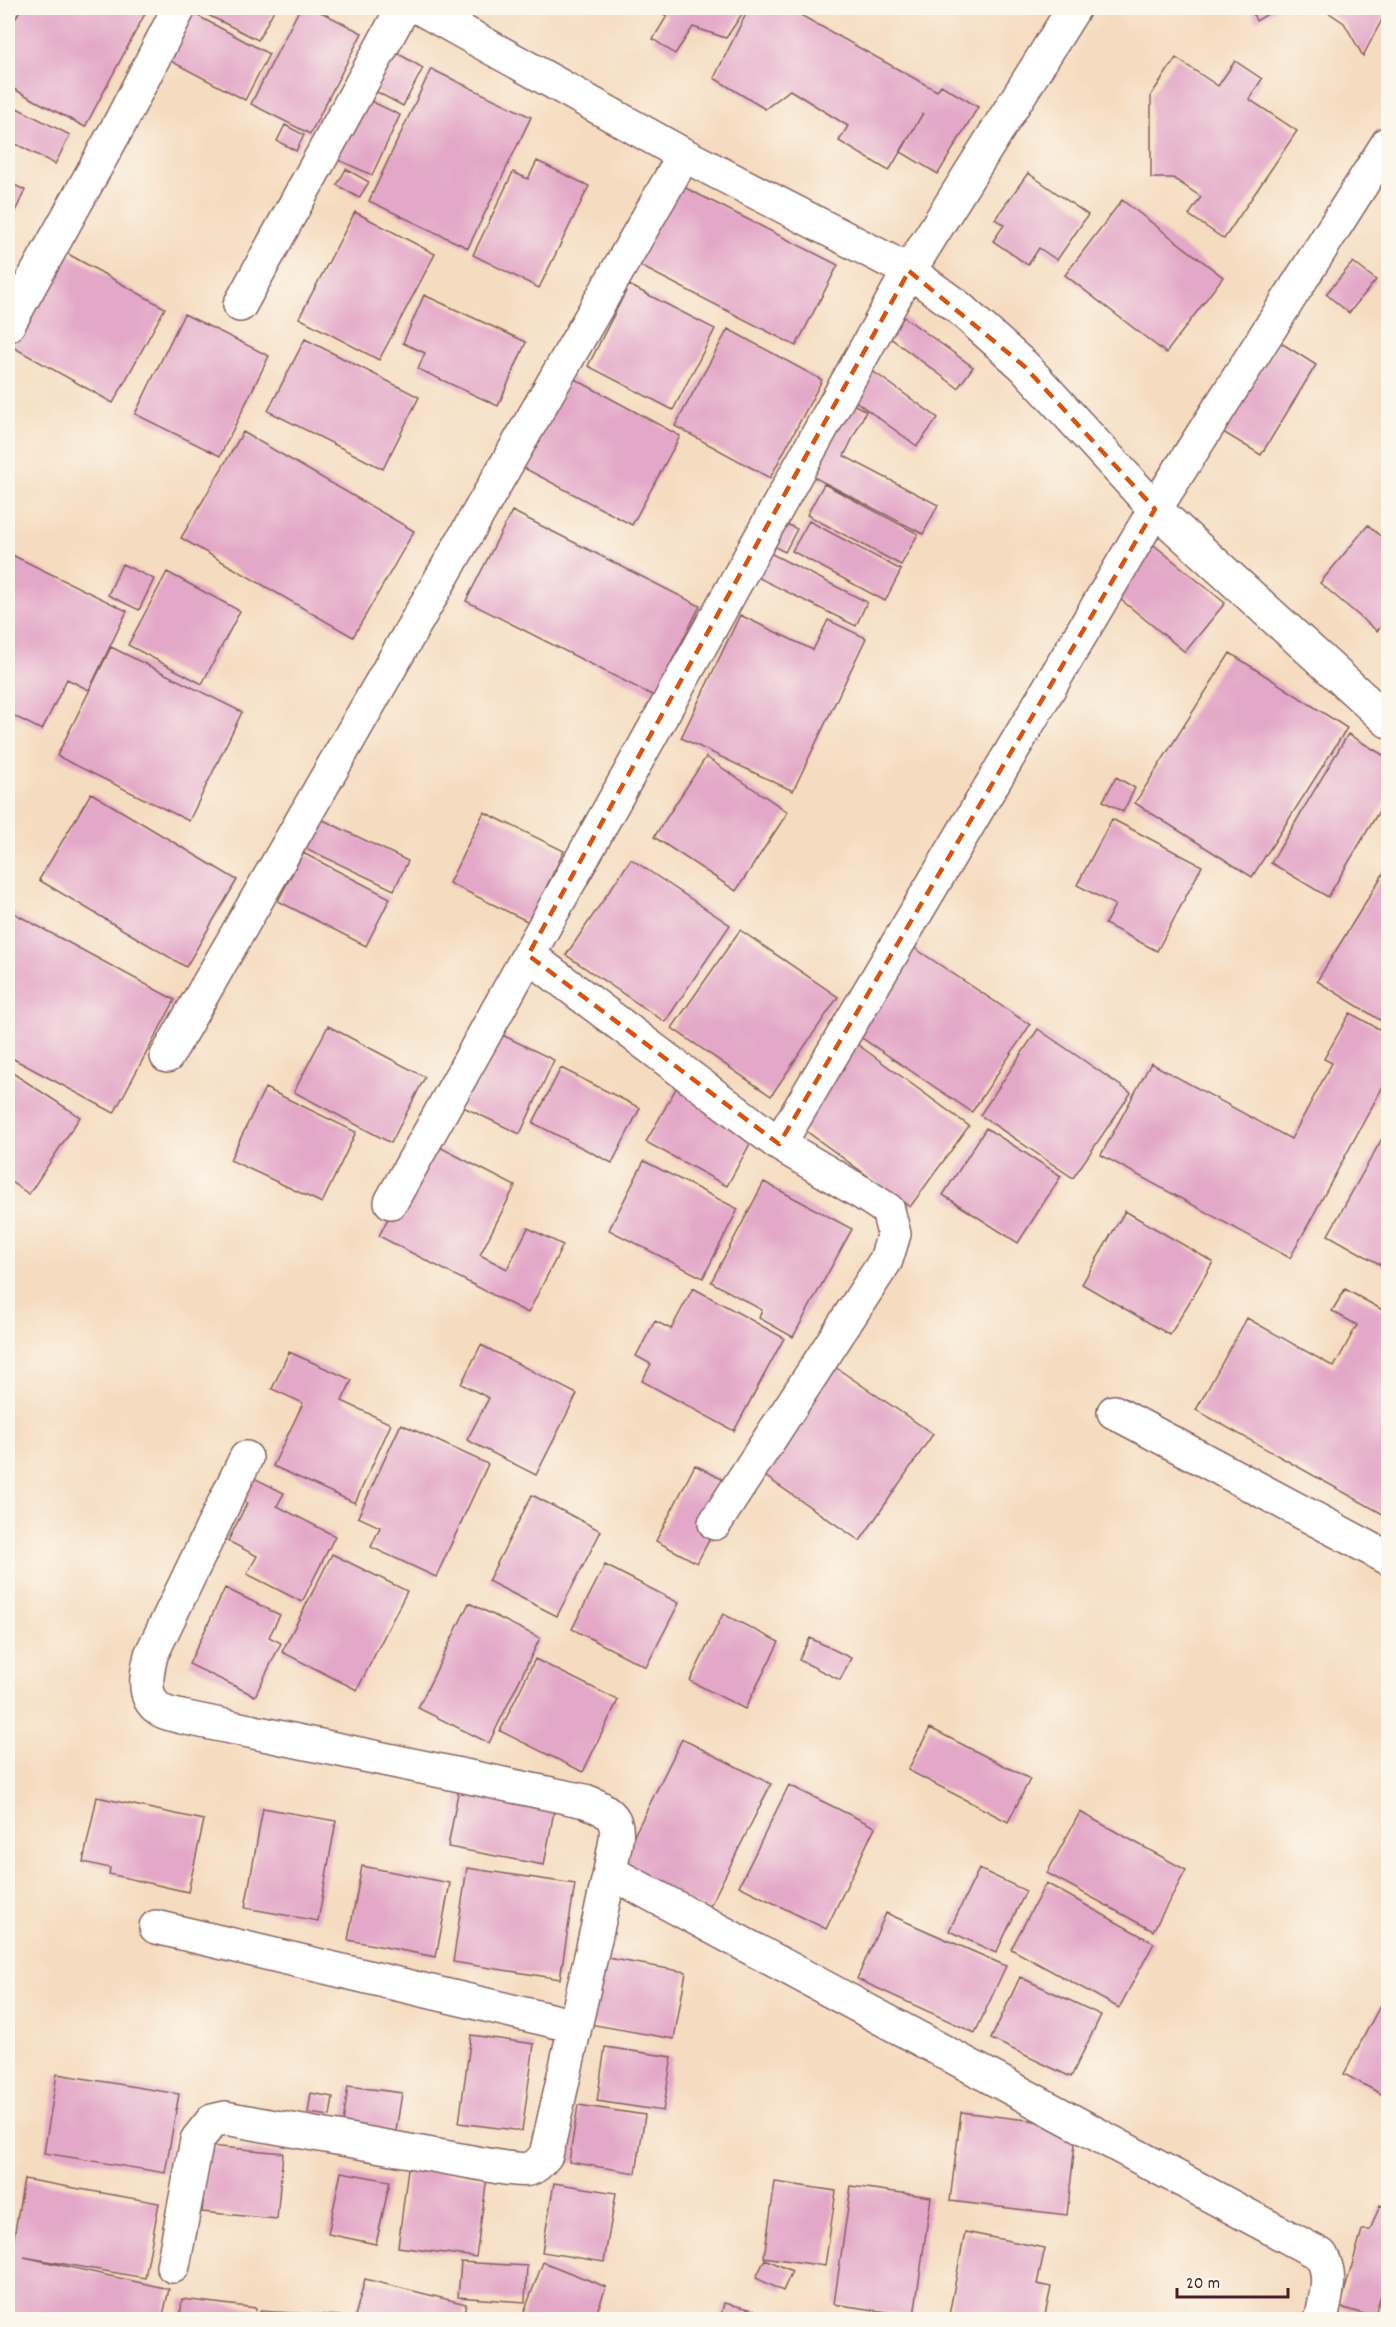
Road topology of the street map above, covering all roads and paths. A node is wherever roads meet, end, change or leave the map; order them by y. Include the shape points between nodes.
1 (179, 8) edge
2 (403, 8) edge
3 (420, 8) edge
4 (1074, 8) edge
5 (1389, 143) edge
6 (684, 155) junction
7 (909, 271) junction
8 (240, 305) dead end
9 (8, 325) edge
10 (1155, 509) junction
11 (1389, 722) edge
12 (528, 955) junction
13 (167, 1056) dead end
14 (779, 1144) junction
15 (391, 1202) dead end
16 (1114, 1412) dead end
17 (246, 1458) dead end
18 (715, 1523) dead end
19 (1389, 1558) edge
20 (610, 1872) junction
21 (156, 1927) dead end
22 (575, 2026) junction
23 (173, 2266) dead end
24 (1321, 2319) edge

1 - 9 street
2 - 8 street
3 - 6 street
4 - 7 street
5 - 10 street
6 - 7 street
6 - 13 street
7 - 10 street via 957,306 1024,366
7 - 12 street
10 - 11 street
10 - 14 street
12 - 14 street
12 - 15 street
14 - 18 street via 888,1210 894,1234 886,1260
16 - 19 street
17 - 20 street via 151,1655 146,1675 148,1693 158,1709 602,1807 614,1817 617,1829
20 - 22 street
20 - 24 street via 1321,2255 1328,2266 1329,2279
21 - 22 street
22 - 23 street via 546,2155 537,2167 505,2168 225,2118 212,2121 197,2140

